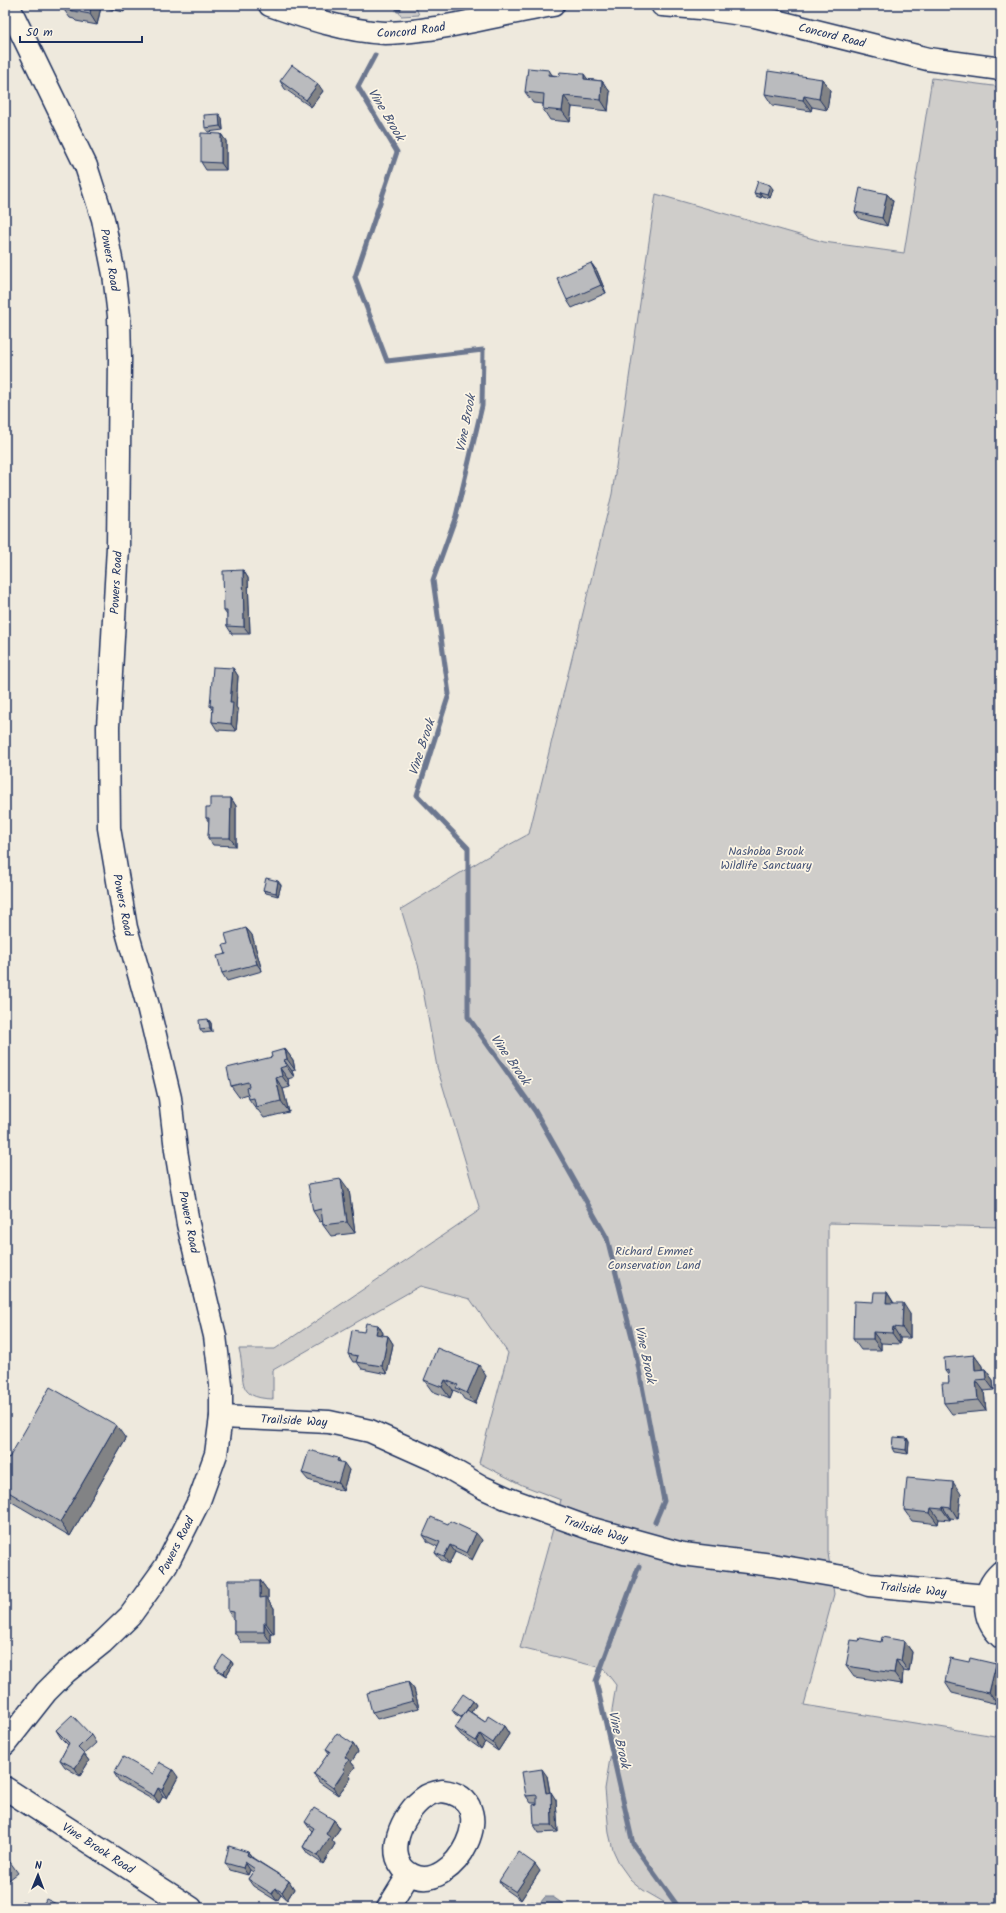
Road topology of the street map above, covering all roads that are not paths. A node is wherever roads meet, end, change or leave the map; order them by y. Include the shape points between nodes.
1 (8, 5) edge
2 (270, 5) edge
3 (553, 5) edge
4 (662, 5) edge
5 (1001, 69) edge
6 (221, 1417) junction
7 (1001, 1572) edge
8 (986, 1596) junction
9 (1001, 1637) edge
10 (5, 1744) edge
11 (5, 1788) edge
12 (409, 1874) dead end
13 (191, 1908) edge
14 (388, 1908) edge

1 - 6 main road, Powers Road via 86,166 103,219 114,274 119,316 120,367 118,547 108,726 109,828 126,928 170,1098 188,1224 215,1336
2 - 3 main road, Concord Road via 306,18 385,33 459,24
4 - 5 main road, Concord Road via 755,16 928,59
6 - 8 main road, Trailside Way via 329,1422 370,1431 435,1460 506,1498 589,1528 683,1554 849,1578 869,1586
6 - 10 main road, Powers Road via 216,1454 199,1501 166,1566 130,1616 46,1692
7 - 8 main road via 990,1584
8 - 9 main road via 987,1616
11 - 13 main road, Vine Brook Road
12 - 14 main road

